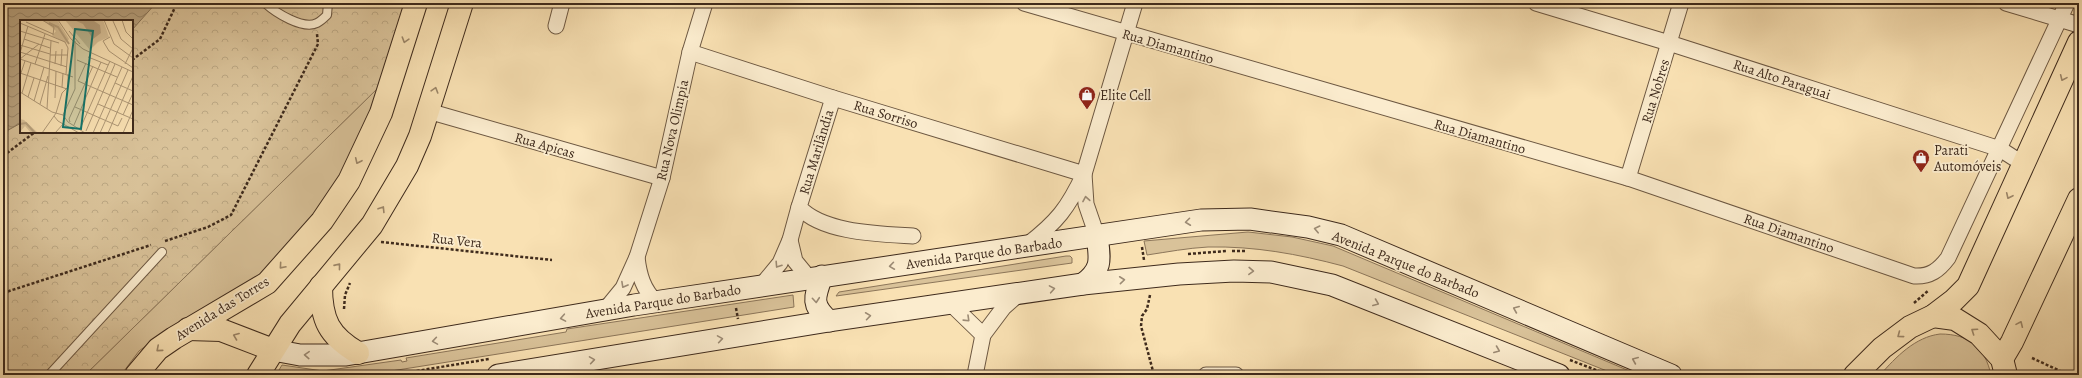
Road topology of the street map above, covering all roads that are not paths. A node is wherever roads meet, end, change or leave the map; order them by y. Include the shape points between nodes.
1 (266, 3) edge
2 (328, 3) edge
3 (416, 3) edge
4 (462, 3) edge
5 (562, 3) edge
6 (705, 3) edge
7 (1024, 3) edge
8 (1135, 3) edge
9 (1536, 3) edge
10 (1681, 3) edge
11 (2006, 3) edge
12 (2067, 3) edge
13 (2060, 19) junction
14 (2079, 25) edge
15 (556, 26) dead end
16 (1126, 34) junction
17 (2079, 42) edge
18 (1669, 43) junction
19 (690, 52) junction
20 (833, 98) junction
21 (428, 111) junction
22 (2000, 148) junction
23 (2025, 161) junction
24 (1084, 174) junction
25 (662, 178) junction
26 (1628, 178) junction
27 (2079, 199) edge
28 (799, 207) junction
29 (913, 236) dead end
30 (1097, 236) junction
31 (790, 240) junction
32 (1022, 248) junction
33 (162, 252) dead end
34 (637, 257) junction
35 (816, 277) junction
36 (1083, 284) junction
37 (321, 286) junction
38 (760, 286) junction
39 (1019, 294) junction
40 (656, 302) junction
41 (951, 304) junction
42 (605, 310) junction
43 (1934, 316) junction
44 (829, 321) junction
45 (188, 330) junction
46 (983, 335) junction
47 (273, 350) junction
48 (358, 353) junction
49 (2005, 371) edge
50 (49, 375) edge
51 (136, 375) edge
52 (258, 375) edge
53 (498, 375) edge
54 (975, 375) edge
55 (1206, 375) edge
56 (1236, 375) edge
57 (1560, 375) edge
58 (1671, 375) edge
59 (1856, 375) edge

1 - 2 lane via 294,22 306,25 316,24 327,15
3 -> 45 main road, Avenida das Torres via 381,113 349,181 322,221 267,283
21 -> 4 main road
5 - 15 street
6 - 19 street, Rua Nova Olimpia
7 - 16 street, Rua Diamantino
8 - 16 street
9 - 18 street, Rua Alto Paraguai
10 - 18 street, Rua Nobres
11 - 13 street
12 - 13 street
13 - 14 street
13 - 22 street
16 - 24 street
16 - 26 street, Rua Diamantino
17 -> 23 main road
18 - 22 street, Rua Alto Paraguai
18 - 26 street, Rua Nobres
19 - 20 street, Rua Sorriso
19 - 25 street, Rua Nova Olimpia
20 - 24 street, Rua Sorriso
20 - 28 street, Rua Marilândia
21 - 25 street, Rua Apicas
37 -> 21 main road via 382,209 407,166
22 - 23 street, Rua Alto Paraguai via 2014,158
22 - 26 street, Rua Diamantino via 1948,258 1932,273 1914,276
23 -> 43 main road via 1968,286
30 -> 24 street via 1086,204
24 - 32 street via 1058,218
25 - 34 street, Rua Nova Olimpia
49 -> 27 main road via 2012,342
28 - 29 street, Rua Marilândia via 806,214 840,228 871,234
28 - 31 street, Rua Marilândia
30 - 32 main road, Avenida Parque do Barbado
30 - 36 main road via 1098,269
58 -> 30 main road, Avenida Parque do Barbado via 1341,235 1308,227 1250,219 1201,220
31 - 35 street, Rua Marilândia via 794,261
31 -> 38 street, Rua Marilândia via 778,268
32 -> 35 main road, Avenida Parque do Barbado
33 - 50 lane
34 - 40 street, Rua Nova Olimpia via 642,284
34 -> 42 street, Rua Nova Olimpia via 623,288
35 - 38 main road, Avenida Parque do Barbado
35 -> 44 main road via 816,305 819,312
39 -> 36 main road
36 -> 57 main road via 1234,271 1271,272 1332,285
37 - 47 main road
37 - 48 main road via 322,311 328,326 338,341
38 - 40 main road, Avenida Parque do Barbado
39 - 41 main road
39 - 46 street via 1004,307
40 - 42 main road, Avenida Parque do Barbado
44 -> 41 main road
41 -> 46 street
42 -> 48 main road, Avenida Parque do Barbado
49 -> 43 main road via 1983,338 1973,330 1955,319
43 -> 59 main road via 1910,327 1882,348
53 -> 44 main road
47 -> 45 main road via 221,330
45 -> 51 main road, Avenida das Torres via 158,348
46 - 54 street
48 -> 47 main road, Avenida Parque do Barbado via 308,356
47 - 52 main road
55 - 56 street

